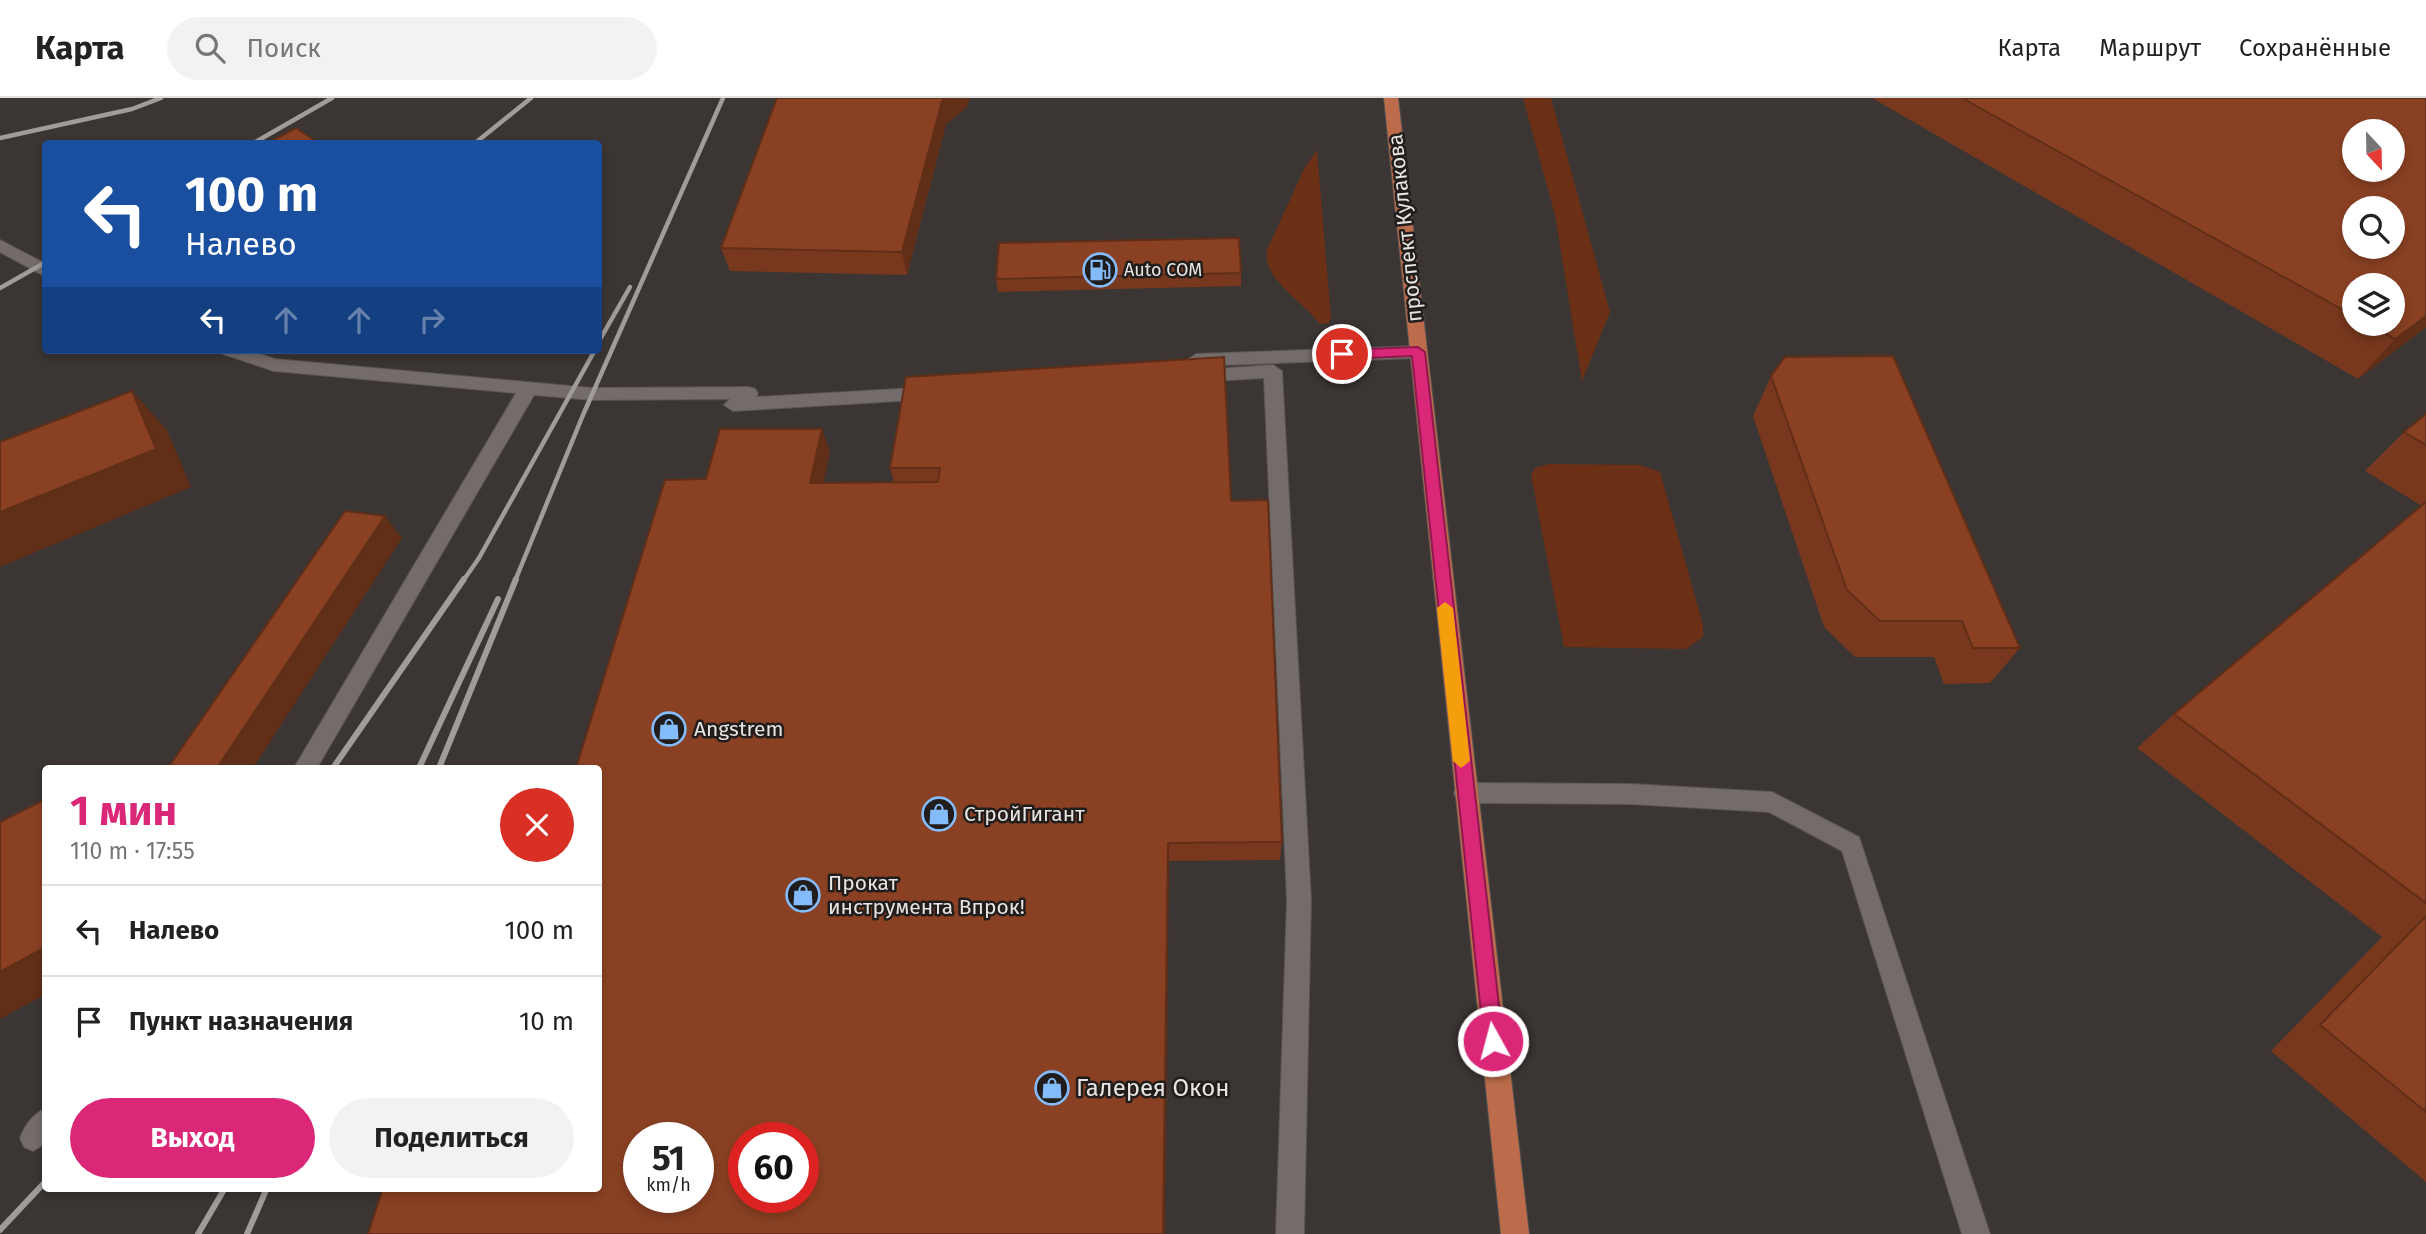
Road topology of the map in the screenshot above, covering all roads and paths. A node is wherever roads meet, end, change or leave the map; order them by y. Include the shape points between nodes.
1 (1391, 98) edge
2 (0, 245) edge
3 (42, 270) edge
4 (1418, 352) junction
5 (241, 354) edge
6 (528, 388) junction
7 (733, 405) dead end
8 (307, 765) edge
9 (1465, 793) junction
10 (1290, 1234) edge
11 (1515, 1234) edge
12 (1976, 1234) edge

1 - 4 main road, проспект Кулакова
2 - 3 lane
4 - 9 main road, проспект Кулакова
4 - 10 lane via 1178,369 1273,371 1299,900
5 - 6 lane via 274,365
6 - 7 lane via 592,394 728,395 951,385
6 - 8 lane
9 - 11 main road, проспект Кулакова
9 - 12 lane via 1631,794 1772,802 1851,844

